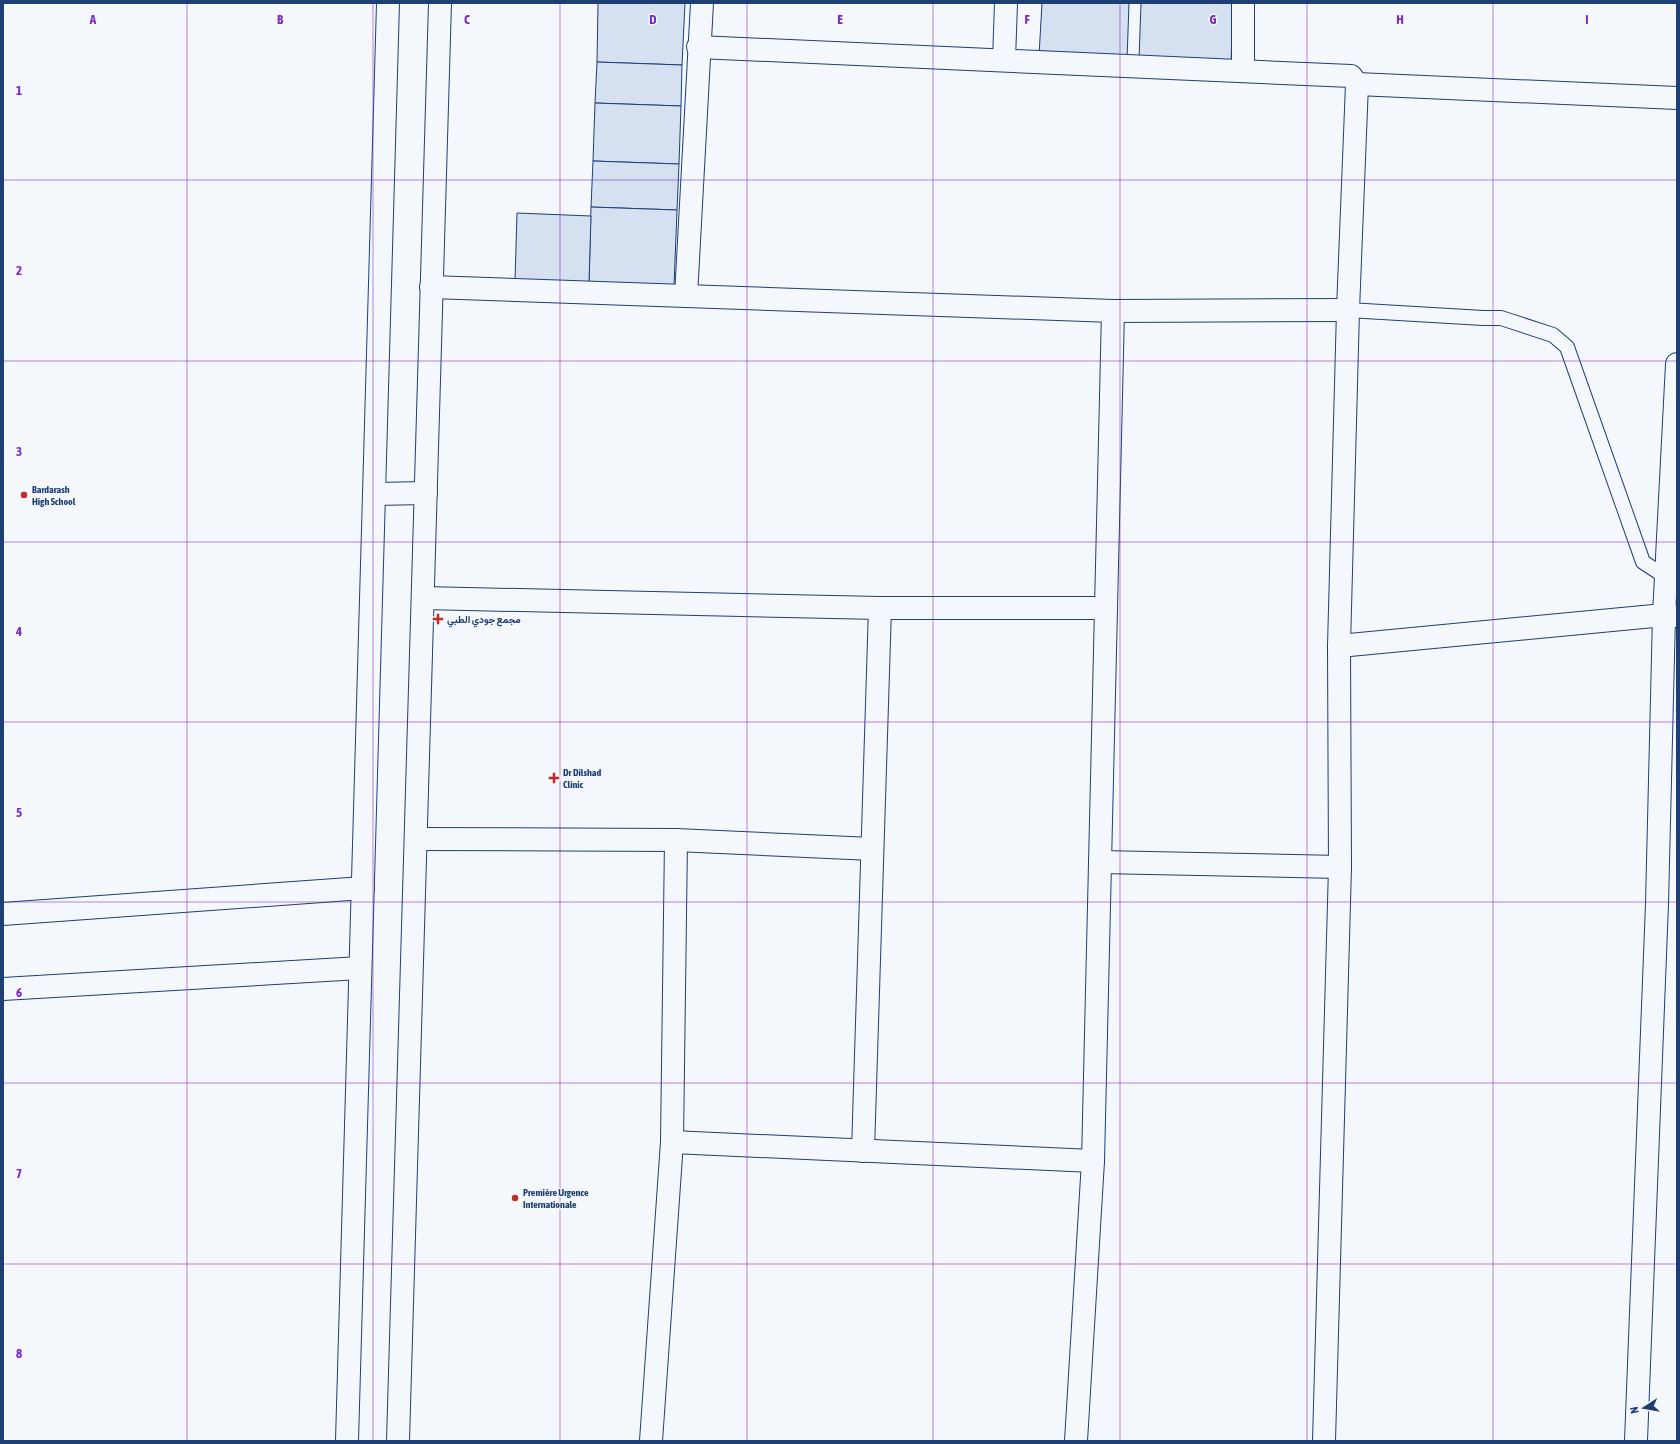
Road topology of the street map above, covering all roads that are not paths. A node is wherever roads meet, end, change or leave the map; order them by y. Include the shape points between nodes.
1 (388, 3) edge
2 (440, 3) edge
3 (702, 3) edge
4 (1006, 3) edge
5 (1243, 3) edge
6 (698, 47) junction
7 (1004, 60) junction
8 (1243, 71) junction
9 (1357, 84) junction
10 (1677, 98) edge
11 (432, 287) junction
12 (686, 296) junction
13 (1348, 310) junction
14 (1113, 311) junction
15 (1677, 364) edge
16 (426, 493) junction
17 (374, 494) junction
18 (1666, 577) junction
19 (423, 598) junction
20 (880, 608) junction
21 (1106, 608) junction
22 (1670, 616) edge
23 (1340, 646) junction
24 (416, 840) junction
25 (676, 840) junction
26 (872, 849) junction
27 (1100, 862) junction
28 (1340, 867) junction
29 (363, 888) junction
30 (3, 914) edge
31 (360, 968) junction
32 (3, 989) edge
33 (672, 1142) junction
34 (862, 1151) junction
35 (1093, 1161) junction
36 (347, 1441) edge
37 (398, 1441) edge
38 (651, 1441) edge
39 (1076, 1441) edge
40 (1324, 1441) edge
41 (1636, 1441) edge

1 - 17 street
2 - 11 street
3 - 6 street
4 - 7 street
5 - 8 street
6 - 7 street
6 - 12 street
7 - 8 street
8 - 9 street via 1351,76
9 - 10 street
9 - 13 street
11 - 12 street
11 - 16 street
12 - 14 street
13 - 14 street
13 - 18 lane via 1501,318 1553,334 1567,348 1643,562
13 - 23 street
14 - 21 street
15 - 18 street
16 - 17 street
16 - 19 street
17 - 29 street
18 - 22 street
19 - 20 street
19 - 24 street
20 - 21 street
20 - 26 street
21 - 27 street
22 - 23 street
22 - 41 street
23 - 28 street
24 - 25 street
24 - 37 street
25 - 26 street
25 - 33 street
26 - 34 street
27 - 28 street
27 - 35 street
28 - 40 street
29 - 30 street
29 - 31 street
31 - 32 street
31 - 36 street
33 - 34 street
33 - 38 street
34 - 35 street
35 - 39 street

